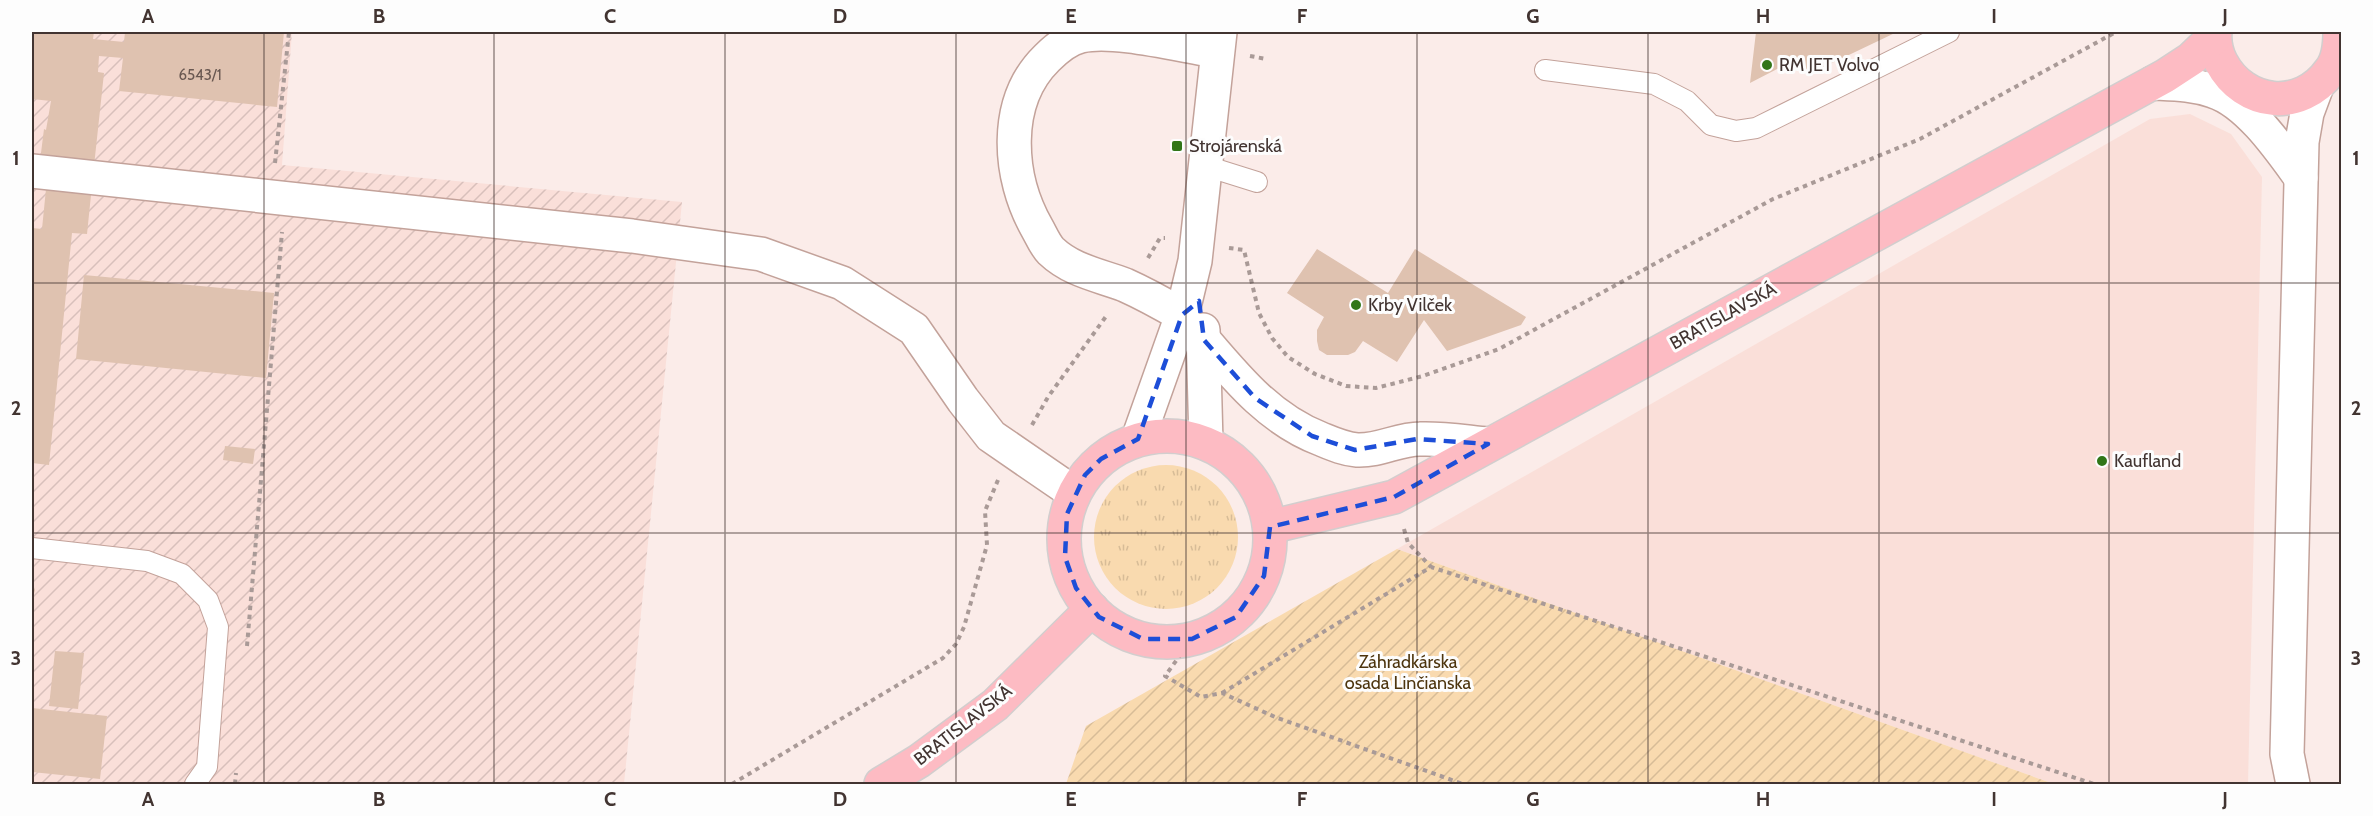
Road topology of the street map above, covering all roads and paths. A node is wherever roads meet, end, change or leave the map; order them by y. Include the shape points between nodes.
1 (289, 32) edge
2 (1948, 32) edge
3 (2116, 32) edge
4 (2340, 32) edge
5 (2215, 34) edge
6 (1218, 41) edge
7 (1545, 70) dead end
8 (2227, 74) junction
9 (2159, 79) junction
10 (2317, 86) junction
11 (2278, 99) junction
12 (2302, 142) junction
13 (275, 165) dead end
14 (1206, 166) junction
15 (32, 171) edge
16 (2301, 178) junction
17 (1257, 182) dead end
18 (283, 221) dead end
19 (1170, 239) dead end
20 (1227, 248) dead end
21 (1144, 263) dead end
22 (1191, 308) junction
23 (1110, 311) dead end
24 (1204, 340) junction
25 (1029, 431) dead end
26 (1138, 439) junction
27 (1206, 442) junction
28 (1488, 444) junction
29 (992, 490) dead end
30 (1074, 493) junction
31 (1270, 527) junction
32 (1408, 543) dead end
33 (32, 548) edge
34 (1431, 567) junction
35 (1092, 609) junction
36 (1192, 639) junction
37 (246, 656) dead end
38 (1222, 693) junction
39 (237, 761) dead end
40 (195, 784) edge
41 (235, 784) edge
42 (732, 784) edge
43 (881, 784) edge
44 (1463, 784) edge
45 (2094, 784) edge
46 (2293, 784) edge

1 - 13 path
2 - 7 lane via 1756,128 1736,131 1712,125 1687,101 1654,84
3 - 20 path via 1920,139 1773,199 1499,349 1376,388 1346,386 1315,374 1288,357 1259,313 1244,250
4 - 10 main road via 2332,70
5 - 8 main road, BRATISLAVSKÁ via 2218,56
5 - 9 main road, BRATISLAVSKÁ via 2191,59
6 - 14 street
6 - 22 street via 1109,34 1080,36 1059,47 1038,67 1020,101 1014,136 1016,171 1027,209 1050,250 1081,272
8 - 9 main road, BRATISLAVSKÁ via 2196,73
8 - 11 main road, BRATISLAVSKÁ via 2241,88 2259,97
9 - 16 street via 2216,92 2259,123
9 - 28 main road, BRATISLAVSKÁ
10 - 11 main road, BRATISLAVSKÁ via 2298,96
10 - 12 street
11 - 12 street
12 - 16 street
14 - 17 lane
14 - 22 street
15 - 30 street via 642,237 761,254 842,283 914,329 991,436
16 - 46 street via 2287,754
18 - 37 path
19 - 21 path via 1160,238
22 - 24 street
22 - 26 street
23 - 25 path via 1048,397
24 - 27 street
24 - 28 street via 1270,410 1290,424 1339,446 1377,449 1417,439
26 - 27 main road via 1177,435
26 - 30 main road via 1101,459
27 - 31 main road via 1238,463 1253,480 1265,503
28 - 31 main road, BRATISLAVSKÁ via 1394,497
29 - 42 path via 985,510 987,545 956,644 943,658
30 - 35 main road via 1064,535 1065,557 1076,588
31 - 36 main road via 1269,560 1253,598 1216,631
32 - 34 path
33 - 40 lane via 147,561 182,574 208,600 218,627 207,767
34 - 38 path
34 - 45 path
35 - 36 main road via 1120,630 1143,639
35 - 43 main road, BRATISLAVSKÁ via 995,705
36 - 38 path via 1165,675 1201,697
38 - 44 path via 1275,717
39 - 41 path

